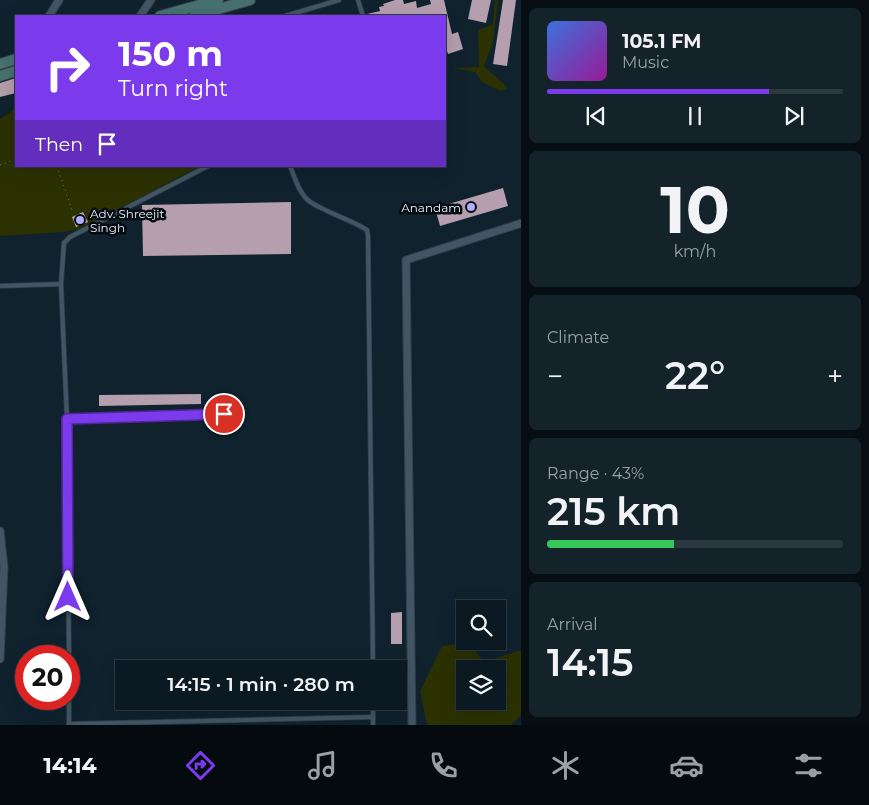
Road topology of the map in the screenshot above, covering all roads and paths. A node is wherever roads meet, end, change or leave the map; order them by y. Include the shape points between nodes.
1 (59, 0) edge
2 (151, 0) edge
3 (218, 0) edge
4 (250, 0) edge
5 (339, 0) edge
6 (358, 0) edge
7 (50, 15) edge
8 (141, 15) edge
9 (164, 15) edge
10 (198, 15) edge
11 (288, 15) edge
12 (363, 15) edge
13 (15, 59) edge
14 (0, 64) edge
15 (15, 71) edge
16 (0, 76) edge
17 (15, 159) edge
18 (0, 165) edge
19 (57, 167) edge
20 (206, 167) edge
21 (290, 167) edge
22 (72, 210) dead end
23 (521, 223) edge
24 (61, 284) junction
25 (0, 286) edge
26 (224, 414) dead end
27 (67, 419) junction
28 (0, 530) edge
29 (69, 645) edge
30 (0, 659) edge
31 (373, 660) edge
32 (69, 710) edge
33 (373, 710) edge
34 (373, 717) junction
35 (69, 724) edge
36 (373, 725) edge
37 (412, 725) edge

1 - 7 street
2 - 8 street
3 - 9 main road
4 - 10 main road
5 - 11 lane
6 - 12 lane
13 - 14 main road
15 - 16 main road
17 - 18 path
19 - 22 path
20 - 24 lane via 66,240 62,250
21 - 31 lane via 309,201 367,230
23 - 37 street via 406,260
24 - 25 lane
24 - 27 lane
26 - 27 lane
27 - 29 lane
28 - 30 street via 4,567
32 - 35 lane
33 - 34 lane
34 - 35 lane
34 - 36 lane

